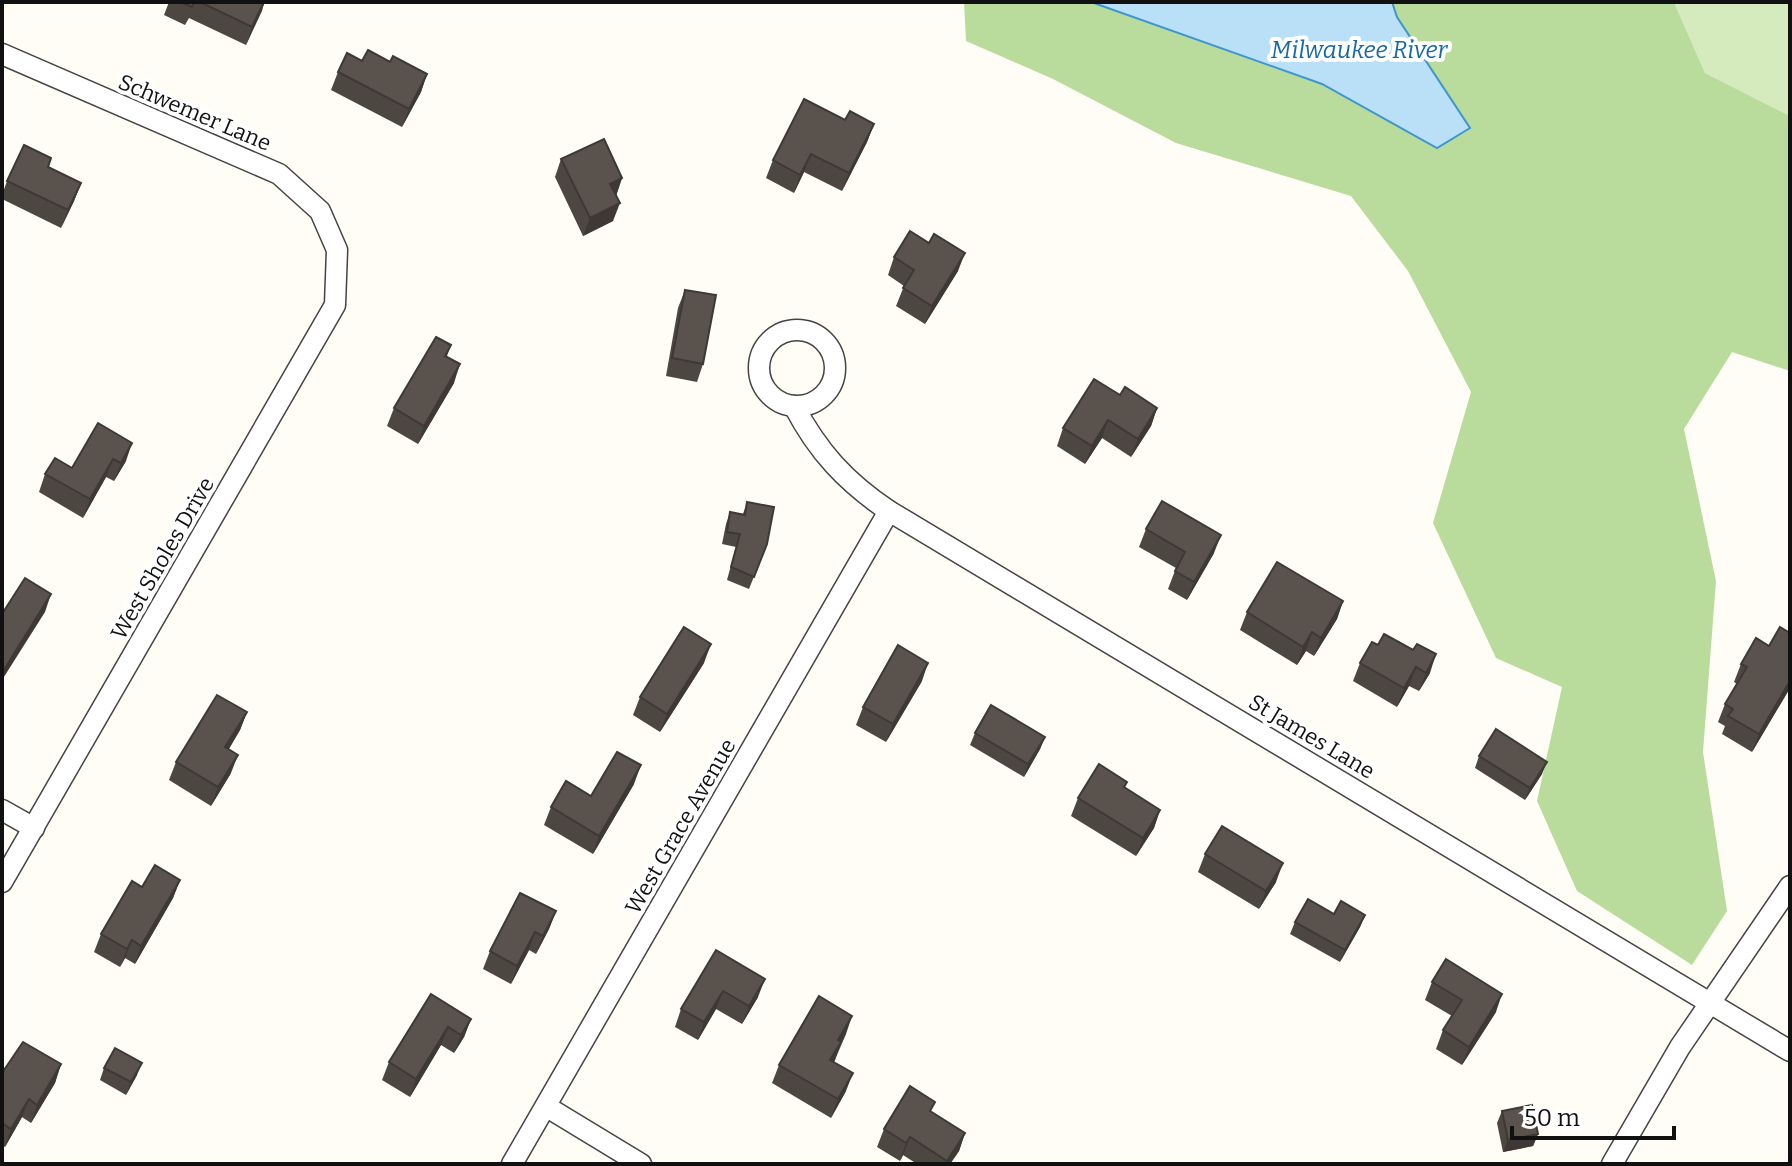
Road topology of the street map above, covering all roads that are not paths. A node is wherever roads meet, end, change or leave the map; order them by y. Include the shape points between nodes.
1 (2, 54) edge
2 (337, 250) joint
3 (794, 406) dead end
4 (889, 511) junction
5 (2, 810) edge
6 (34, 828) junction
7 (2, 882) edge
8 (1790, 886) edge
9 (1710, 1003) junction
10 (1790, 1051) edge
11 (547, 1107) junction
12 (512, 1164) edge
13 (641, 1164) edge
14 (1612, 1164) edge

1 - 2 street, Schwemer Lane via 279,174 320,211
2 - 6 street, West Sholes Drive via 335,305
3 - 4 street, St James Lane via 831,464
4 - 9 street, St James Lane
4 - 11 street, West Grace Avenue
5 - 6 street
6 - 7 street, West Sholes Drive
8 - 9 street
9 - 10 street, St James Lane
9 - 14 street
11 - 12 street, West Grace Avenue
11 - 13 street

